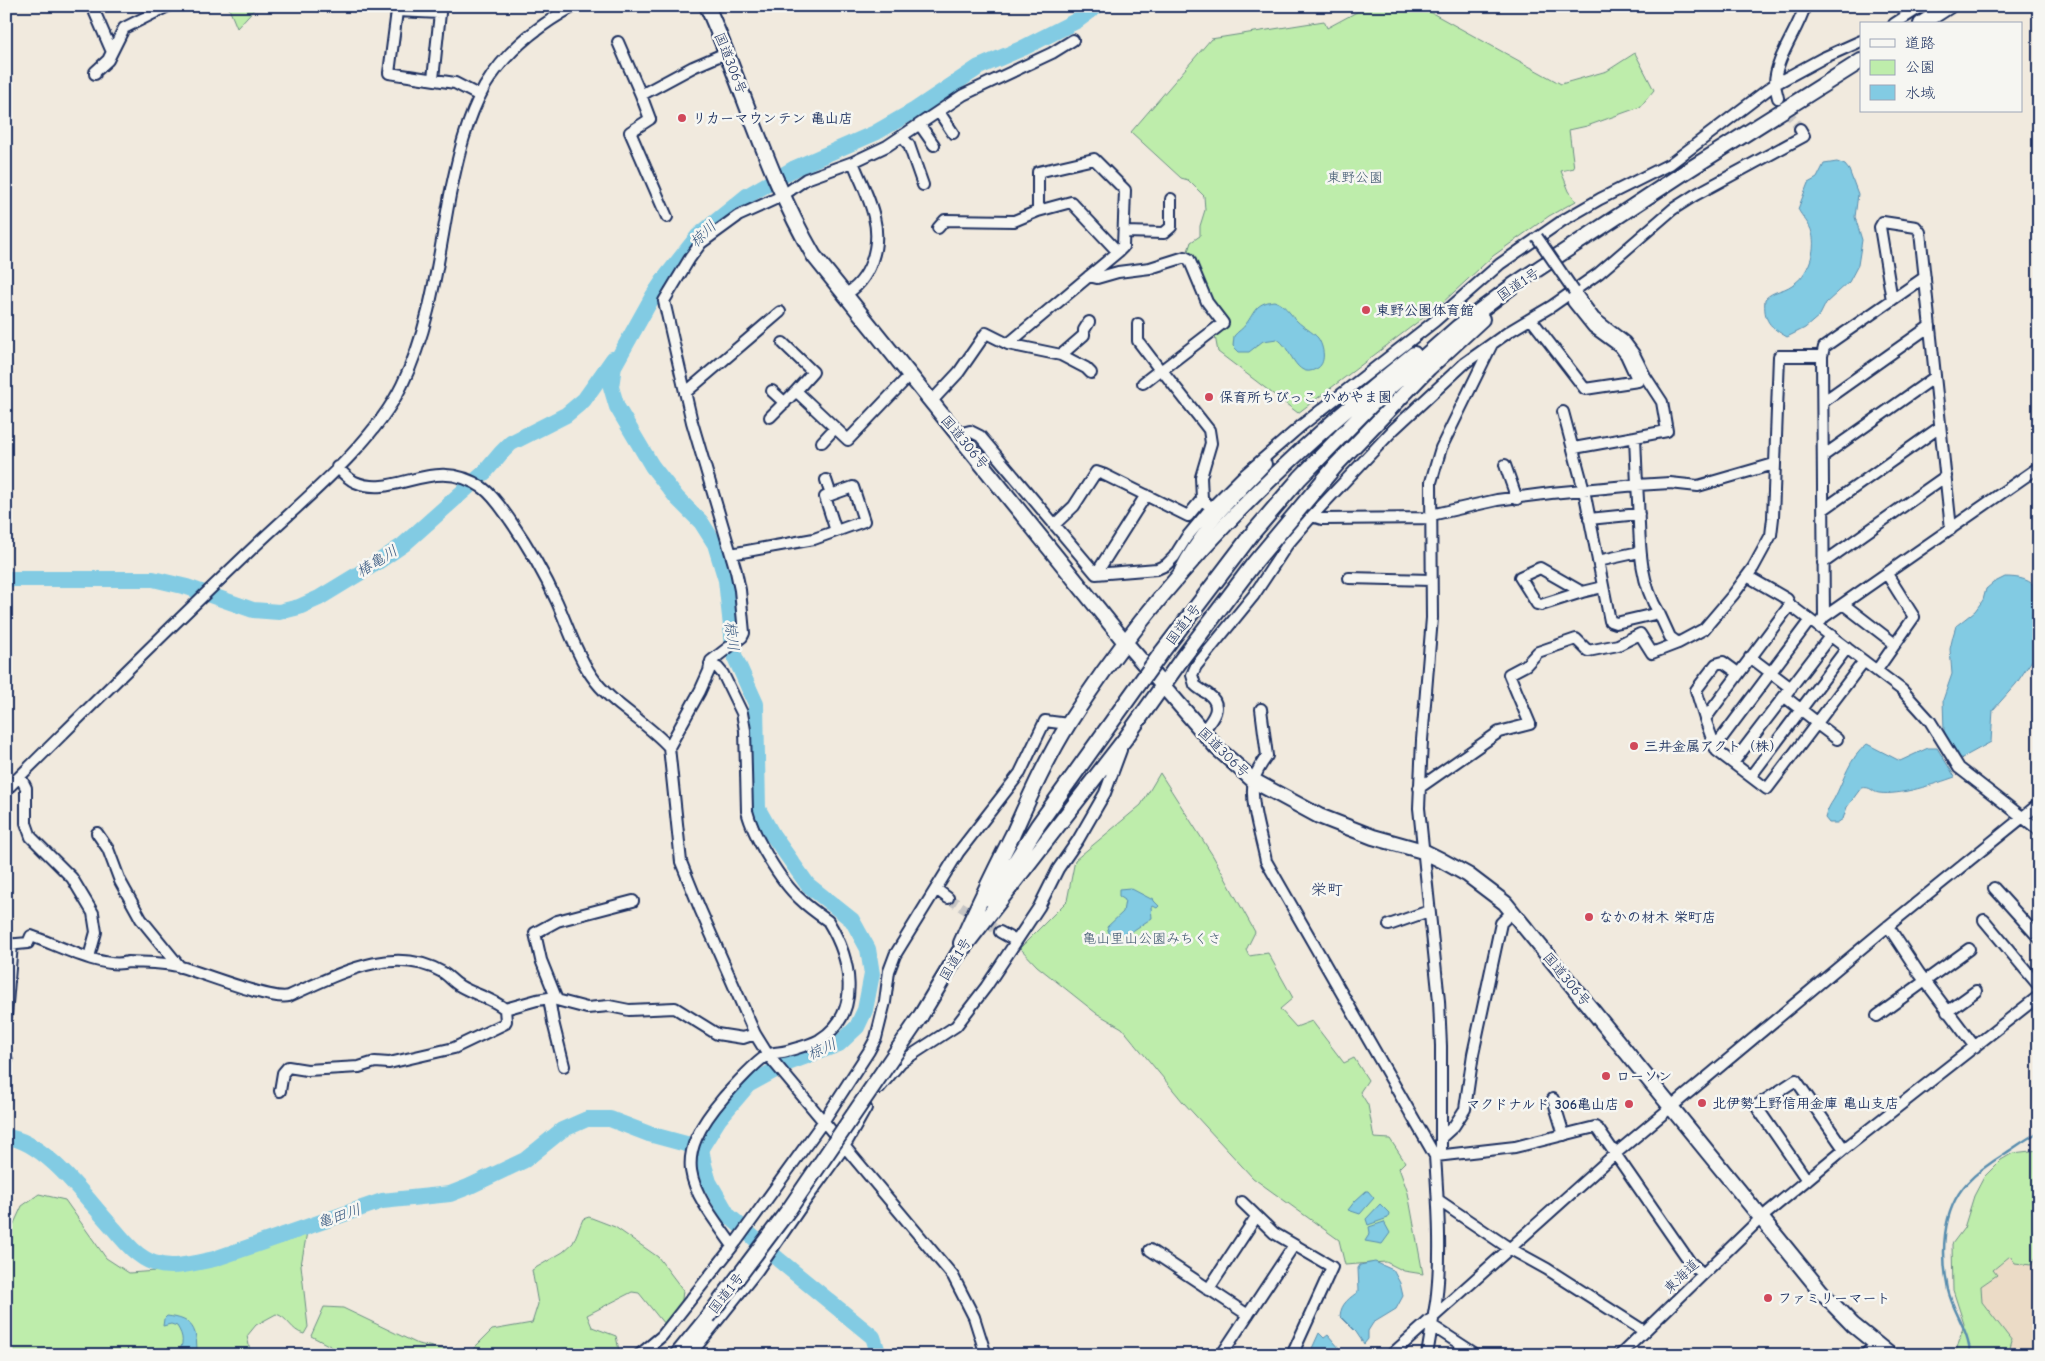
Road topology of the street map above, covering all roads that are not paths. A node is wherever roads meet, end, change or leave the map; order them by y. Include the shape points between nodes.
1 (92, 6) edge
2 (168, 6) edge
3 (574, 6) edge
4 (707, 6) edge
5 (1805, 6) edge
6 (1922, 6) edge
7 (1949, 6) edge
8 (1897, 22) edge
9 (1924, 22) edge
10 (1072, 40) dead end
11 (1860, 41) edge
12 (618, 42) dead end
13 (112, 52) junction
14 (728, 52) junction
15 (1860, 62) edge
16 (95, 74) dead end
17 (434, 79) junction
18 (1775, 84) junction
19 (641, 95) junction
20 (480, 96) junction
21 (1778, 98) tunnel mouth
22 (939, 112) junction
23 (920, 125) junction
24 (1800, 129) dead end
25 (953, 133) dead end
26 (902, 137) junction
27 (934, 145) dead end
28 (853, 162) junction
29 (923, 185) dead end
30 (782, 196) junction
31 (1171, 199) dead end
32 (1038, 211) junction
33 (667, 217) dead end
34 (938, 228) dead end
35 (1124, 232) junction
36 (1537, 237) junction
37 (1118, 252) junction
38 (1089, 276) junction
39 (1925, 277) junction
40 (1516, 284) junction
41 (844, 295) junction
42 (1573, 296) junction
43 (1892, 300) junction
44 (780, 312) dead end
45 (1531, 319) junction
46 (1089, 322) dead end
47 (1138, 324) dead end
48 (1930, 326) junction
49 (1458, 327) junction
50 (1492, 343) junction
51 (783, 344) dead end
52 (1008, 344) junction
53 (1061, 355) junction
54 (1822, 356) junction
55 (1161, 370) junction
56 (1092, 373) dead end
57 (909, 376) junction
58 (1935, 377) junction
59 (1143, 383) dead end
60 (772, 391) dead end
61 (796, 391) junction
62 (685, 393) junction
63 (1824, 400) junction
64 (931, 402) junction
65 (785, 403) junction
66 (1564, 412) dead end
67 (770, 417) dead end
68 (1302, 426) junction
69 (1940, 427) junction
70 (835, 428) junction
71 (958, 434) junction
72 (1636, 437) junction
73 (822, 442) dead end
74 (1574, 448) junction
75 (1823, 456) junction
76 (1774, 464) junction
77 (1505, 465) dead end
78 (337, 467) junction
79 (2039, 467) edge
80 (1946, 476) junction
81 (826, 480) dead end
82 (1637, 485) junction
83 (1584, 490) junction
84 (831, 494) junction
85 (1146, 495) junction
86 (1202, 499) junction
87 (1518, 499) junction
88 (1212, 508) junction
89 (1824, 509) junction
90 (1639, 514) junction
91 (1312, 516) junction
92 (1431, 516) junction
93 (1589, 519) junction
94 (1054, 524) junction
95 (1951, 529) junction
96 (836, 531) junction
97 (1639, 552) junction
98 (731, 554) junction
99 (1598, 561) junction
100 (1824, 563) junction
101 (1096, 574) junction
102 (1886, 574) junction
103 (1747, 576) junction
104 (1348, 578) dead end
105 (1175, 580) junction
106 (1432, 580) junction
107 (1603, 587) junction
108 (1582, 592) junction
109 (1790, 604) junction
110 (1843, 604) junction
111 (1659, 614) junction
112 (1817, 621) junction
113 (1831, 635) junction
114 (1125, 642) junction
115 (1678, 643) junction
116 (1895, 644) junction
117 (1847, 648) junction
118 (1750, 657) junction
119 (712, 661) junction
120 (1864, 661) junction
121 (1877, 670) junction
122 (1738, 673) junction
123 (1771, 673) junction
124 (1163, 686) junction
125 (1788, 692) junction
126 (1260, 709) dead end
127 (1801, 709) junction
128 (1705, 719) junction
129 (1817, 723) junction
130 (1068, 724) junction
131 (1202, 732) junction
132 (1125, 739) junction
133 (1837, 739) dead end
134 (669, 746) junction
135 (1715, 747) junction
136 (1733, 764) junction
137 (20, 776) junction
138 (1751, 776) junction
139 (1254, 780) junction
140 (1419, 788) junction
141 (6, 790) edge
142 (2039, 804) edge
143 (2022, 818) junction
144 (2039, 830) edge
145 (97, 833) dead end
146 (1423, 851) junction
147 (1994, 888) dead end
148 (936, 889) junction
149 (948, 898) tunnel mouth
150 (633, 901) dead end
151 (1429, 911) junction
152 (1512, 912) junction
153 (1984, 920) dead end
154 (1389, 925) dead end
155 (1888, 926) junction
156 (1000, 932) tunnel mouth
157 (2039, 938) edge
158 (1016, 941) junction
159 (9, 944) edge
160 (1969, 949) dead end
161 (89, 958) junction
162 (954, 960) junction
163 (180, 967) junction
164 (8, 976) edge
165 (1926, 981) junction
166 (2039, 986) edge
167 (1976, 991) dead end
168 (2039, 996) edge
169 (553, 999) junction
170 (505, 1008) junction
171 (1947, 1012) junction
172 (6, 1016) edge
173 (1877, 1016) dead end
174 (755, 1034) junction
175 (1975, 1047) junction
176 (768, 1055) junction
177 (564, 1066) dead end
178 (280, 1091) dead end
179 (1553, 1099) dead end
180 (1671, 1106) junction
181 (823, 1122) junction
182 (1564, 1135) junction
183 (1442, 1136) junction
184 (844, 1147) junction
185 (1844, 1149) junction
186 (1614, 1154) junction
187 (1438, 1156) junction
188 (1807, 1180) junction
189 (1438, 1200) junction
190 (1242, 1202) dead end
191 (1256, 1217) junction
192 (1761, 1218) junction
193 (735, 1244) junction
194 (1294, 1245) junction
195 (1509, 1248) junction
196 (1150, 1250) dead end
197 (1702, 1274) junction
198 (1208, 1290) junction
199 (1248, 1315) junction
200 (1431, 1321) junction
201 (1644, 1332) junction
202 (1876, 1345) junction
203 (638, 1355) edge
204 (677, 1355) edge
205 (690, 1355) edge
206 (986, 1355) edge
207 (1230, 1355) edge
208 (1292, 1355) edge
209 (1391, 1355) edge
210 (1427, 1355) edge
211 (1477, 1355) edge
212 (1620, 1355) edge
213 (1864, 1355) edge
214 (1890, 1355) edge

1 - 13 street
2 - 13 street via 124,28
3 - 20 street via 538,28 514,48
4 - 14 highway, 国道306号
5 - 18 street via 1777,70
6 - 8 street
7 - 9 highway
10 - 22 street via 1052,53 973,90
11 - 18 street
12 - 19 street
13 - 16 street
14 - 19 street
14 - 30 highway, 国道306号
15 - 40 highway, 国道1号
17 - 17 street via 389,73 397,11 440,13
17 - 20 street via 455,82
18 - 21 street
18 - 36 street via 1670,164 1600,199
19 - 33 street via 650,119 630,132
20 - 78 street via 461,146 426,316 414,356 387,412
22 - 23 street
22 - 25 street
23 - 26 street
23 - 27 street
24 - 42 street via 1804,136 1673,209
26 - 28 street
26 - 29 street
28 - 30 street via 806,180
28 - 41 street via 873,212 876,238 866,274
30 - 41 highway, 国道306号 via 814,256
30 - 62 street via 738,216 702,243 664,301
31 - 35 street via 1171,228 1164,233
32 - 34 street via 1014,221 945,220
32 - 35 street via 1038,172 1094,158 1125,190
32 - 37 street via 1071,202
35 - 37 street via 1123,248
36 - 42 street, bridge
36 - 68 street
37 - 38 street
38 - 52 street
38 - 55 street via 1097,278 1150,268 1184,257 1189,259 1207,302 1223,323
39 - 43 street
39 - 43 street via 1920,232 1916,227 1883,222 1880,227
39 - 48 street
40 - 49 highway, 国道1号
40 - 124 highway via 1337,464 1255,562
41 - 57 highway, 国道306号
42 - 45 street
42 - 45 street via 1593,327 1626,355 1638,381 1585,389
42 - 72 street via 1594,318 1625,342 1662,402 1667,431
43 - 54 street via 1824,347
44 - 62 street
45 - 50 street
46 - 53 street via 1084,335
47 - 55 street via 1138,341
48 - 58 street
48 - 63 street
49 - 105 highway via 1424,345 1329,423 1249,499
49 - 162 highway, 国道1号, bridge via 1380,396 1300,478 1251,535 1038,825
50 - 91 street via 1465,363 1394,429
50 - 92 street via 1438,456 1431,482
51 - 61 street via 813,372
52 - 53 street
52 - 64 street via 986,333 959,372
53 - 56 street
54 - 63 street
54 - 76 street via 1779,356
55 - 59 street
55 - 86 street via 1209,430 1211,443 1201,477
57 - 64 highway, 国道306号
57 - 70 street via 848,440
58 - 69 street
58 - 75 street
60 - 65 street
61 - 65 street
61 - 70 street
62 - 98 street
63 - 75 street
64 - 71 highway, 国道306号
65 - 67 street
66 - 74 street
68 - 88 street via 1242,477
68 - 105 street via 1204,533 1188,553
69 - 80 street
69 - 89 street
70 - 73 street
71 - 94 street via 970,431 980,436
71 - 114 highway, 国道306号
72 - 74 street
72 - 82 street
74 - 83 street
75 - 89 street
76 - 82 street via 1698,486 1670,483
76 - 103 street via 1771,535
77 - 87 street
78 - 134 street via 352,481 370,486 448,474 482,488 498,504 539,565 582,661 597,684
78 - 137 street
79 - 95 street
80 - 95 street
80 - 100 street
81 - 84 street
82 - 83 street
82 - 90 street
83 - 87 street
83 - 93 street
84 - 96 street via 825,497
84 - 96 street via 853,487 864,521
85 - 86 street via 1188,516
85 - 94 street via 1096,472 1074,506
85 - 101 street
86 - 88 street
87 - 92 street via 1497,500
88 - 101 street via 1166,565 1157,569
89 - 100 street
90 - 93 street
90 - 97 street
91 - 92 street via 1322,519
91 - 131 street via 1194,670 1195,685 1214,700 1216,707 1215,717
92 - 106 street
93 - 99 street
94 - 101 street
95 - 102 street
96 - 98 street via 814,539
97 - 99 street
97 - 111 street via 1650,598
98 - 119 street via 740,590 744,633
99 - 107 street
100 - 112 street
102 - 110 street
102 - 116 street via 1914,617
103 - 109 street via 1787,599
103 - 115 street via 1704,629
104 - 106 street
105 - 114 highway
106 - 140 street
107 - 108 street
107 - 111 street via 1610,621 1616,623
108 - 108 street via 1537,604 1520,576 1540,568
109 - 112 street
109 - 118 street
110 - 112 street
110 - 116 street
111 - 115 street via 1670,637
112 - 113 street
112 - 123 street
113 - 117 street
113 - 125 street
114 - 124 highway, 国道306号
114 - 130 highway
115 - 140 street via 1652,654 1640,634 1618,645 1588,651 1576,639 1538,652 1526,665 1510,674 1530,724 1500,732
116 - 121 street
117 - 120 street
117 - 127 street
118 - 122 street
118 - 123 street
119 - 134 street via 700,691
119 - 176 street via 724,674 742,713 750,823 799,899 828,921 845,958 849,982 842,1014 821,1039
120 - 121 street
120 - 129 street
121 - 143 street via 1902,690 1930,720 1959,768
122 - 128 street
122 - 128 street via 1723,662 1716,664 1696,690
123 - 125 street
123 - 135 street
124 - 131 highway, 国道306号
124 - 132 highway
125 - 127 street
125 - 136 street
126 - 139 street via 1267,756
127 - 129 street
127 - 138 street
128 - 135 street
129 - 133 street
129 - 138 street via 1768,789
130 - 148 street via 1045,721 1020,773 958,853
130 - 162 highway via 1046,763
131 - 139 highway, 国道306号
132 - 158 street via 1105,793
132 - 162 highway
134 - 174 street via 681,862
135 - 136 street
136 - 138 street
137 - 141 street
137 - 161 street via 26,788 26,823 31,837 72,878 92,913 96,932
139 - 146 highway, 国道306号 via 1319,816 1373,837
139 - 187 street via 1255,809 1266,861
140 - 146 street
142 - 143 street
143 - 144 street
143 - 155 street
145 - 163 street via 108,849 125,893 141,919
146 - 151 street
146 - 152 highway, 国道306号 via 1468,875
147 - 157 street
148 - 149 street
148 - 181 street via 889,970 876,1038
150 - 169 street via 558,921 535,933
151 - 154 street
151 - 183 street via 1439,1001
152 - 180 highway, 国道306号
152 - 183 street via 1501,923 1473,1054 1465,1109 1454,1126
153 - 166 street
155 - 165 street
155 - 180 street
156 - 158 street
158 - 184 street via 956,1026 901,1062 890,1074
159 - 161 street via 28,943 31,936
159 - 164 street
160 - 165 street
161 - 163 street via 98,962
162 - 204 highway, 国道1号, bridge via 920,1017 790,1208
163 - 170 street via 275,997 285,997 359,966 401,960 442,972 459,986
164 - 172 street
165 - 171 street
165 - 173 street
167 - 171 street
168 - 175 street, 東海道
169 - 170 street
169 - 174 street via 587,1008 675,1008 717,1034 743,1038
169 - 177 street via 552,1022
170 - 178 street via 504,1024 454,1048 359,1067 307,1070 288,1067 283,1072
171 - 175 street
174 - 176 street
175 - 185 street, 東海道
176 - 181 street
176 - 193 street via 730,1090 707,1118 689,1158 695,1188
179 - 182 street
180 - 186 street
180 - 192 highway, 国道306号
181 - 184 street
181 - 193 street
182 - 186 street via 1598,1129
182 - 187 street via 1515,1148
183 - 187 street
184 - 205 street via 762,1263
184 - 206 street via 953,1276 974,1317
185 - 188 street, 東海道
185 - 188 street via 1796,1080 1756,1106
186 - 195 street
186 - 197 street via 1690,1262
187 - 189 street
188 - 192 street, 東海道
189 - 195 street
189 - 200 street via 1436,1302
190 - 191 street
191 - 194 street
191 - 198 street
192 - 197 street, 東海道
192 - 202 highway, 国道306号 via 1838,1311
193 - 203 street via 662,1336
194 - 199 street
194 - 208 street via 1332,1268
195 - 200 street
195 - 201 street
196 - 198 street
197 - 201 street, 東海道
198 - 199 street
199 - 207 street via 1224,1351
200 - 209 street
200 - 210 street
200 - 211 street
201 - 212 street, 東海道
202 - 213 street
202 - 214 highway, 国道306号

